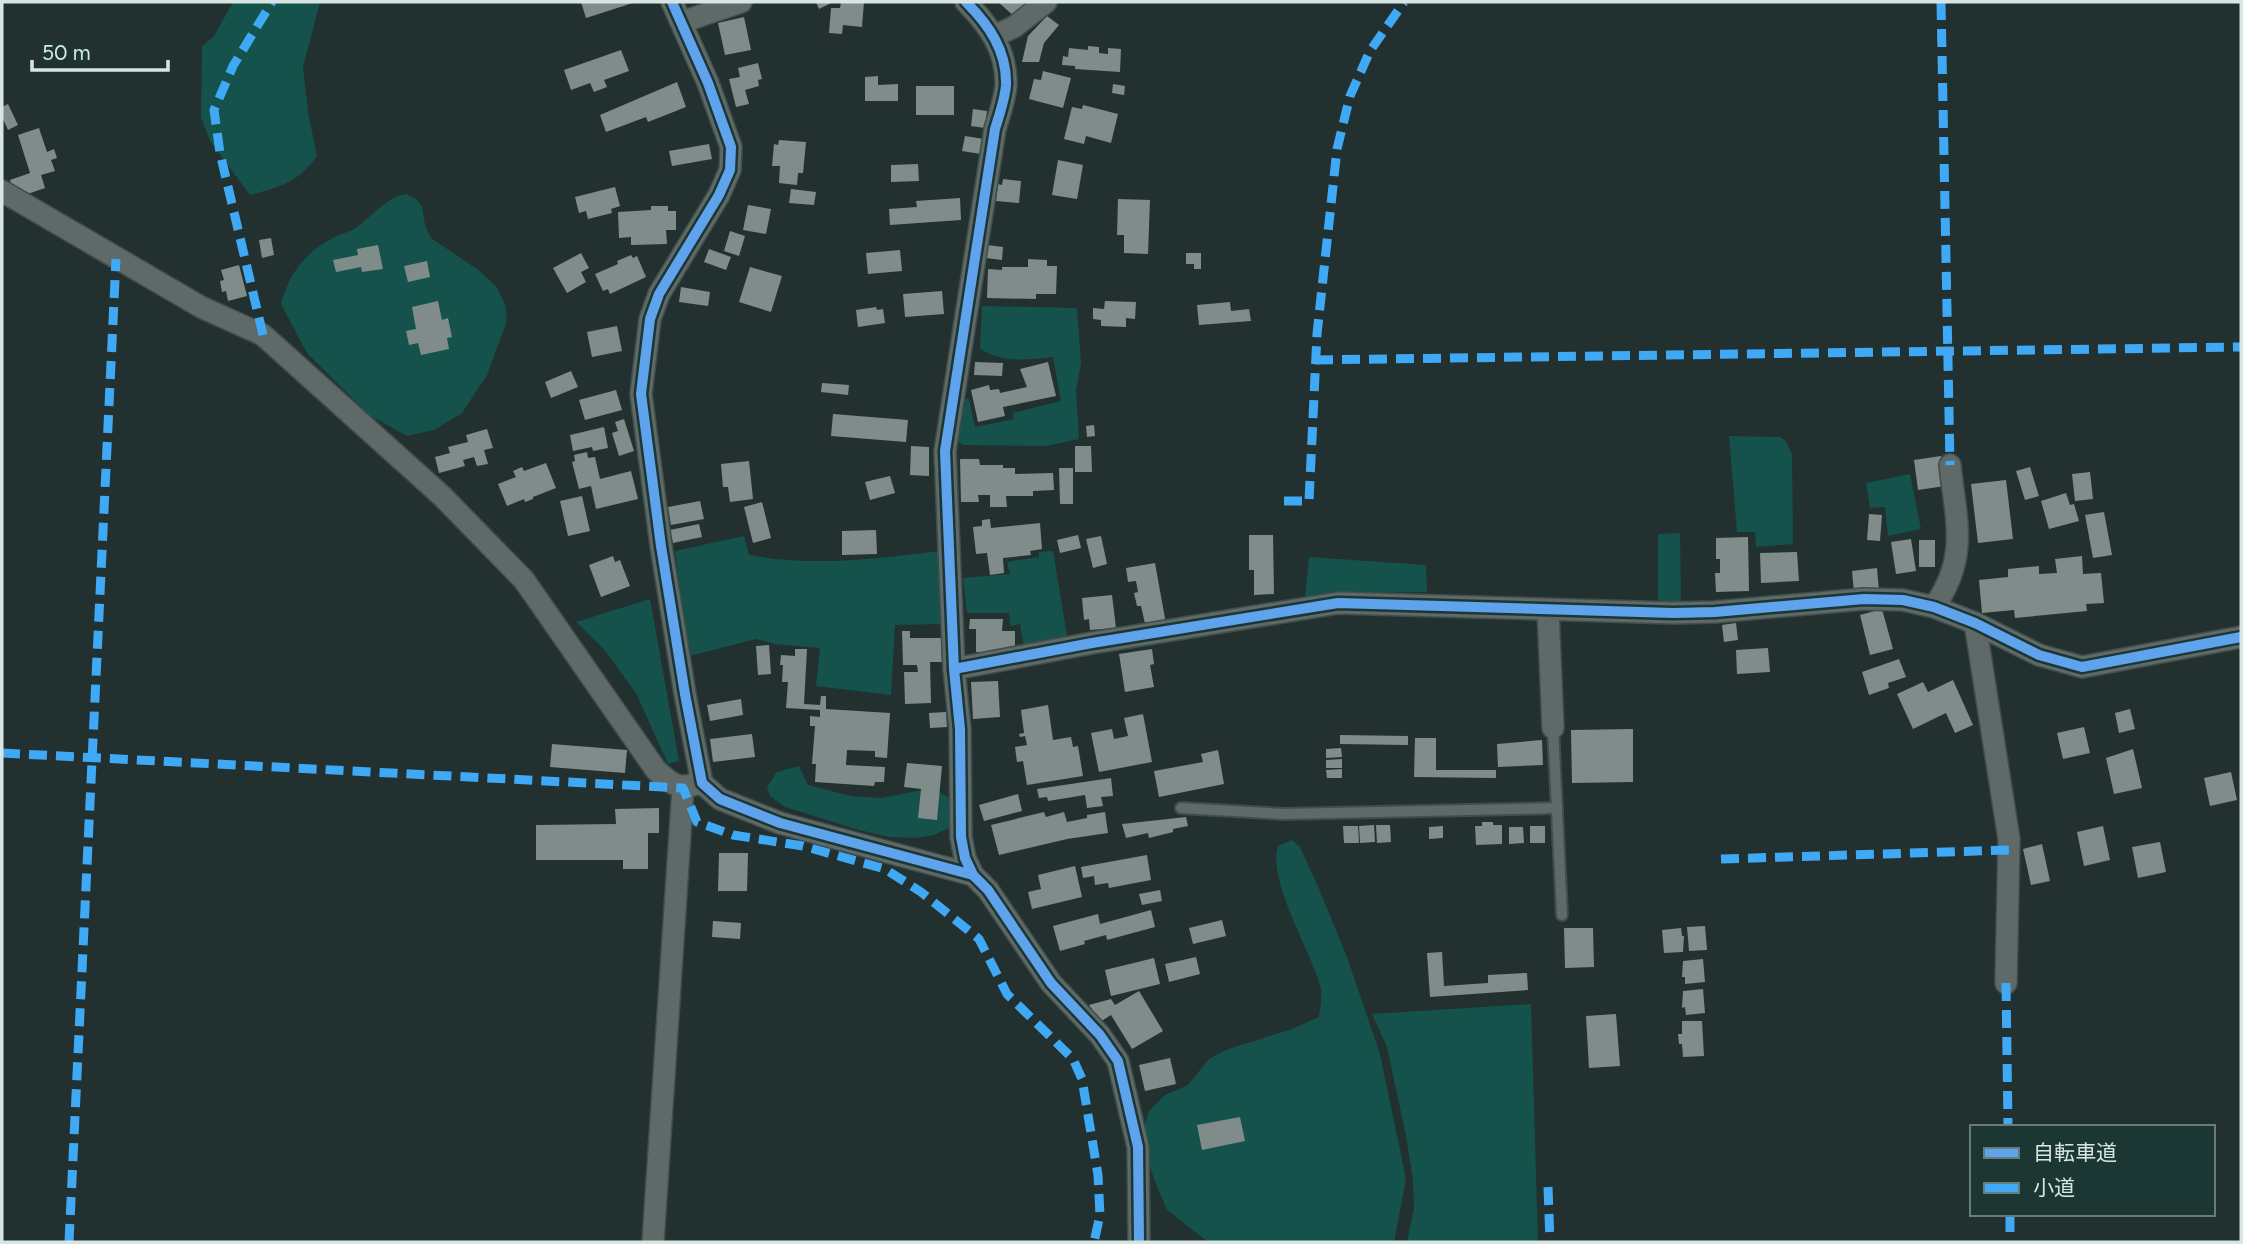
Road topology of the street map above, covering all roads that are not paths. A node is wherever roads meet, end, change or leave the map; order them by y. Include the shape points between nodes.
1 (672, 2) edge
2 (741, 2) edge
3 (966, 2) edge
4 (1046, 2) edge
5 (682, 22) junction
6 (995, 36) junction
7 (2, 191) edge
8 (1950, 465) dead end
9 (1934, 607) junction
10 (1548, 610) junction
11 (1975, 622) junction
12 (2241, 637) edge
13 (954, 669) junction
14 (1553, 728) joint
15 (692, 785) junction
16 (1181, 808) dead end
17 (1557, 808) junction
18 (973, 875) junction
19 (1562, 915) dead end
20 (2006, 983) dead end
21 (653, 1242) edge
22 (1139, 1242) edge

1 - 5 street
2 - 5 street
3 - 6 street
4 - 6 street
5 - 15 street via 732,146 730,170 719,195 659,294 650,319 641,394 685,694
6 - 13 street via 1006,86 995,129 944,451
7 - 15 street via 188,300 263,335 442,496 524,580 656,771 671,784
8 - 9 street via 1957,558 1947,589
9 - 10 street via 1864,599 1715,612
9 - 11 street
10 - 13 street via 1338,603
10 - 14 street
11 - 12 street via 2039,655 2082,667
11 - 20 street via 2009,839
13 - 18 street via 961,837
14 - 17 lane
15 - 18 street via 780,823
15 - 21 street
16 - 17 lane via 1284,814
17 - 19 lane
18 - 22 street via 1052,983 1118,1060 1138,1147

